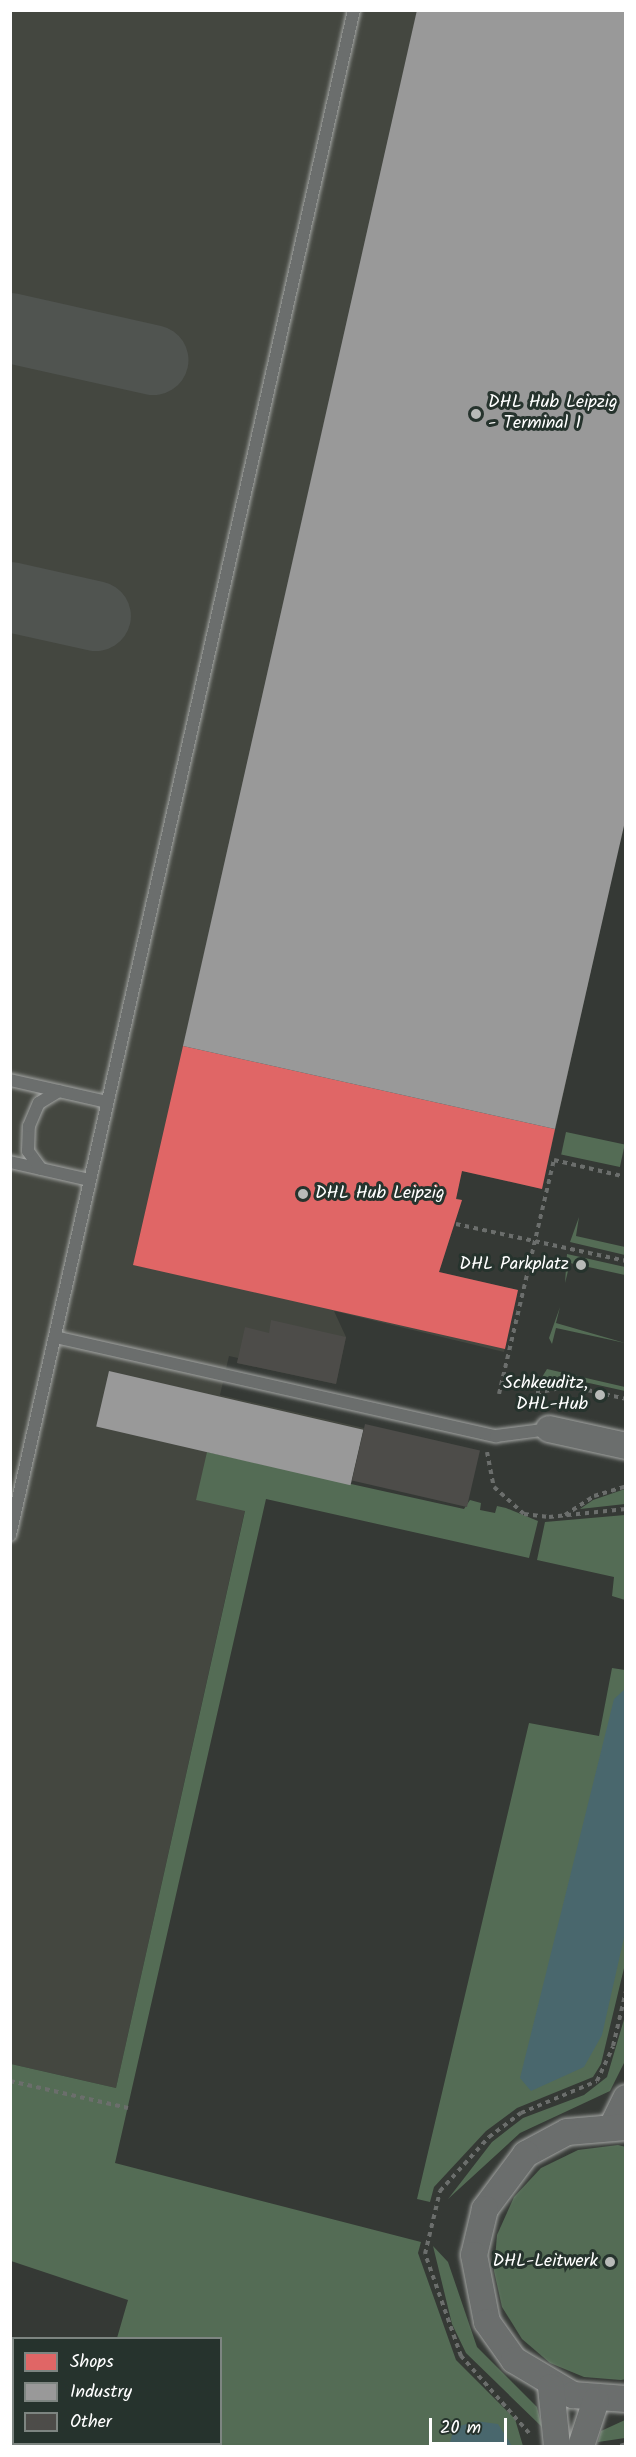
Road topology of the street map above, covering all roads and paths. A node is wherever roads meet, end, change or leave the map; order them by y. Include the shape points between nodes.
1 (354, 10) edge
2 (10, 1080) edge
3 (59, 1091) junction
4 (107, 1102) junction
5 (10, 1162) edge
6 (41, 1169) junction
7 (626, 1177) edge
8 (90, 1180) junction
9 (456, 1224) dead end
10 (535, 1241) junction
11 (626, 1261) edge
12 (55, 1337) junction
13 (501, 1385) junction
14 (507, 1386) dead end
15 (536, 1393) dead end
16 (499, 1394) dead end
17 (626, 1398) edge
18 (549, 1429) joint
19 (487, 1446) dead end
20 (626, 1446) edge
21 (626, 1486) edge
22 (626, 1509) edge
23 (565, 1516) junction
24 (10, 1535) edge
25 (10, 2081) edge
26 (626, 2098) edge
27 (128, 2108) dead end
28 (619, 2126) edge
29 (551, 2387) junction
30 (626, 2399) edge
31 (596, 2400) junction
32 (626, 2444) edge
33 (557, 2446) edge
34 (581, 2446) edge
35 (620, 2446) edge

1 - 4 lane
2 - 3 lane
3 - 4 lane
3 - 6 lane via 39,1103 28,1126 28,1151
4 - 8 lane
5 - 6 lane
6 - 8 lane
7 - 10 path via 554,1160
8 - 12 lane
9 - 10 path
10 - 11 path
10 - 13 path
12 - 18 lane via 496,1436
12 - 24 lane
13 - 14 path
13 - 16 path
15 - 17 path via 570,1386
18 - 20 street
19 - 23 path via 494,1487 507,1503 524,1514
21 - 23 path via 594,1496
22 - 23 path
25 - 27 path
26 - 28 street
28 - 29 street via 567,2132 526,2154 495,2189 477,2232 474,2278 487,2322 514,2360
29 - 31 street
29 - 33 street
30 - 31 street
31 - 34 street
32 - 35 path

